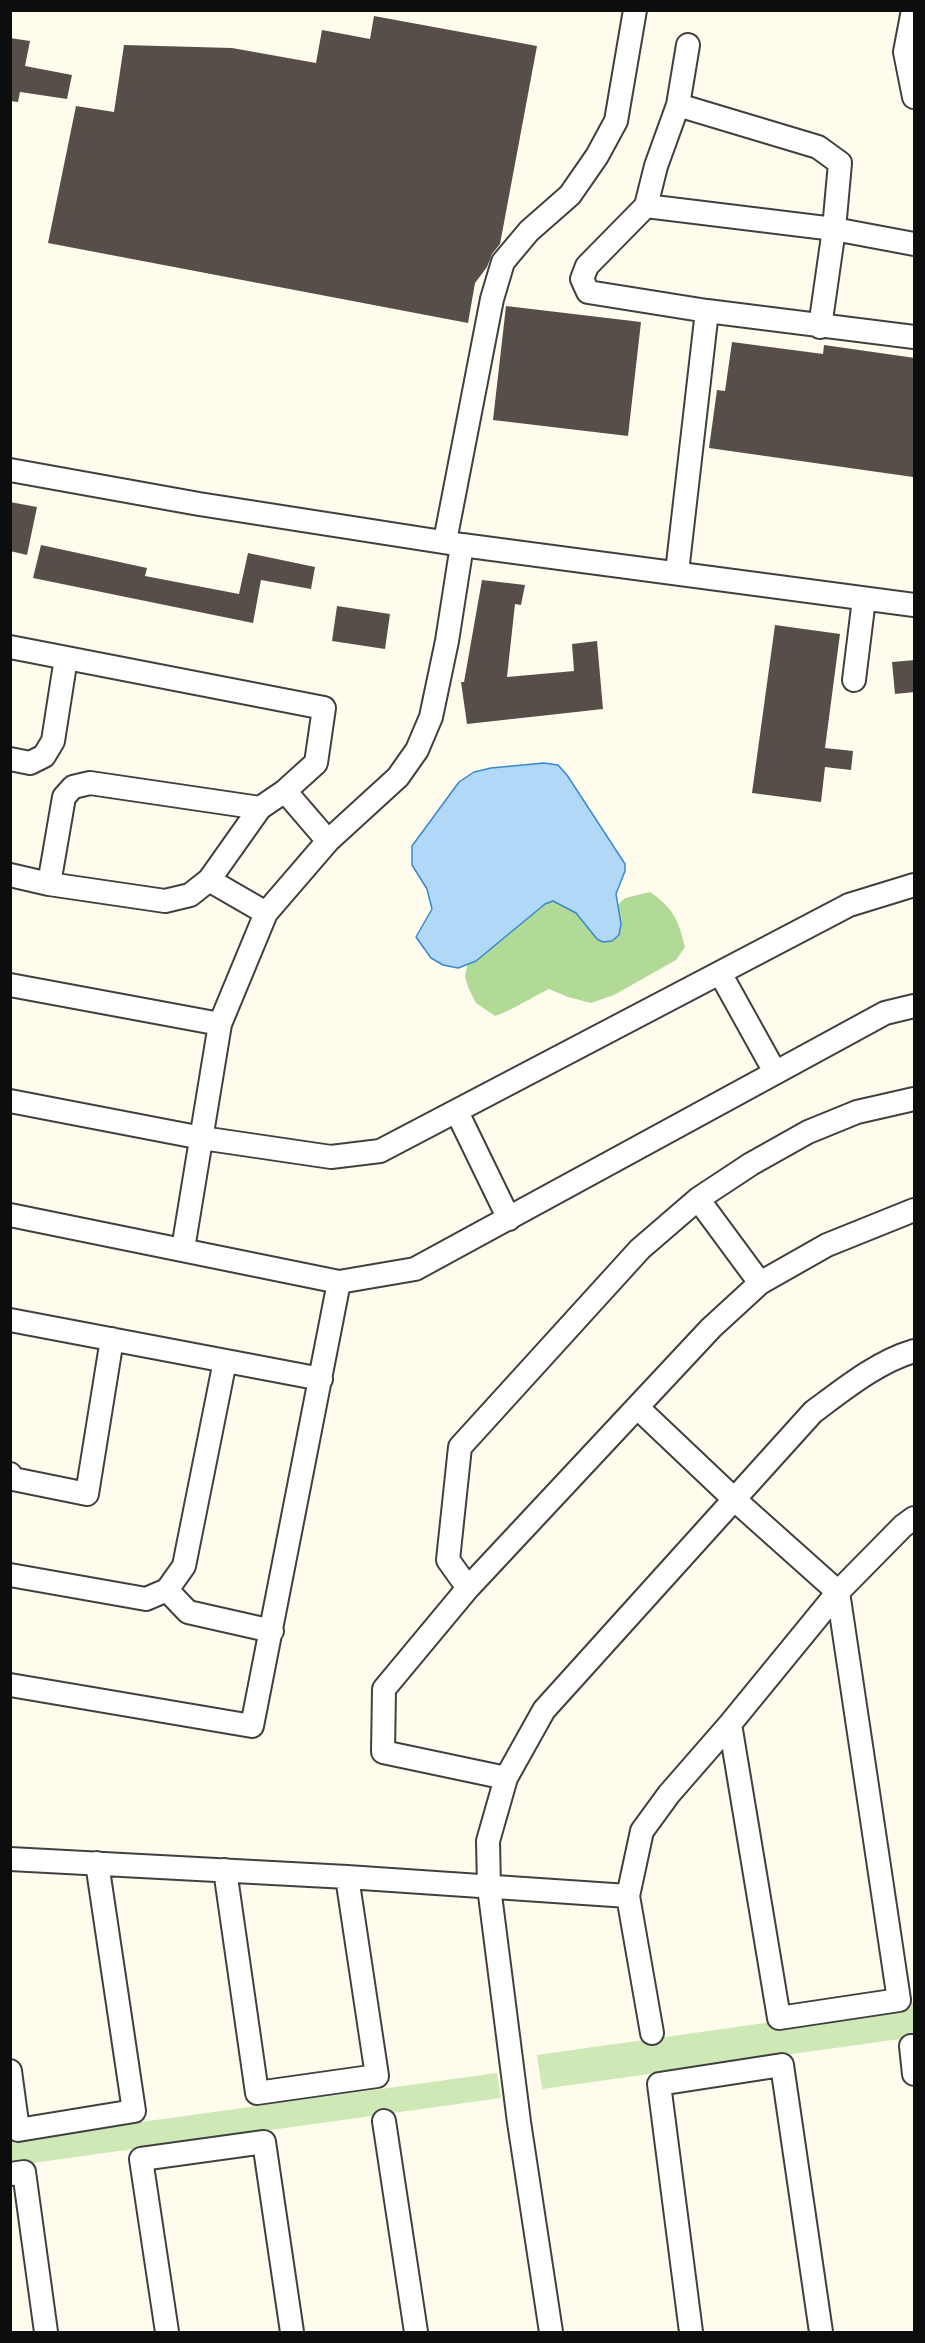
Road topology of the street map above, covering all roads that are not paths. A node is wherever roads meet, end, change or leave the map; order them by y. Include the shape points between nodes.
1 (635, 10) edge
2 (913, 10) edge
3 (688, 45) dead end
4 (915, 97) edge
5 (678, 105) junction
6 (646, 206) junction
7 (834, 229) junction
8 (915, 243) edge
9 (707, 311) junction
10 (820, 327) junction
11 (915, 337) edge
12 (10, 470) edge
13 (454, 543) junction
14 (677, 572) junction
15 (864, 599) junction
16 (915, 605) edge
17 (10, 647) edge
18 (66, 658) junction
19 (854, 680) dead end
20 (10, 759) edge
21 (285, 790) junction
22 (260, 808) junction
23 (328, 841) junction
24 (10, 875) edge
25 (209, 880) junction
26 (49, 884) junction
27 (915, 885) edge
28 (266, 913) junction
29 (720, 973) junction
30 (10, 985) edge
31 (915, 1006) edge
32 (219, 1024) junction
33 (775, 1072) junction
34 (915, 1099) edge
35 (10, 1101) edge
36 (457, 1112) junction
37 (202, 1138) junction
38 (698, 1199) junction
39 (915, 1210) edge
40 (10, 1215) edge
41 (509, 1219) junction
42 (183, 1249) junction
43 (339, 1282) junction
44 (760, 1283) junction
45 (10, 1320) edge
46 (112, 1339) junction
47 (915, 1351) edge
48 (225, 1361) junction
49 (321, 1379) junction
50 (638, 1408) junction
51 (10, 1474) edge
52 (735, 1500) junction
53 (915, 1518) edge
54 (10, 1575) edge
55 (468, 1588) junction
56 (167, 1590) junction
57 (838, 1592) junction
58 (272, 1632) junction
59 (10, 1685) edge
60 (730, 1725) junction
61 (506, 1778) junction
62 (10, 1859) edge
63 (98, 1863) junction
64 (225, 1870) junction
65 (347, 1876) junction
66 (489, 1887) junction
67 (628, 1896) junction
68 (652, 2033) dead end
69 (915, 2046) edge
70 (10, 2072) edge
71 (915, 2074) edge
72 (384, 2121) dead end
73 (10, 2174) edge
74 (46, 2332) edge
75 (167, 2332) edge
76 (292, 2332) edge
77 (416, 2332) edge
78 (551, 2332) edge
79 (692, 2332) edge
80 (820, 2332) edge

1 - 13 street via 616,121 570,195 503,262 492,299
2 - 4 street via 905,52
3 - 5 street
5 - 6 street
5 - 7 street via 818,147 840,163
6 - 7 street
6 - 9 street via 587,266 582,279 588,292
7 - 8 street
7 - 10 street
9 - 10 street
9 - 14 street
10 - 11 street
12 - 13 street
13 - 14 street
13 - 23 street via 447,641 431,717 417,750 398,777
14 - 15 street
15 - 16 street
15 - 19 street
17 - 18 street
18 - 20 street via 53,741 44,756 30,763
18 - 21 street via 324,708 316,763
21 - 22 street
21 - 23 street
22 - 25 street
22 - 26 street via 90,783 73,787 64,797
23 - 28 street
24 - 26 street
25 - 26 street via 190,895 165,901
25 - 28 street
27 - 29 street via 849,905
28 - 32 street
29 - 33 street
29 - 36 street
30 - 32 street
31 - 33 street via 885,1013
32 - 37 street
33 - 41 street
34 - 38 street via 857,1112 808,1132
35 - 37 street
36 - 37 street via 380,1151 332,1157
36 - 41 street
37 - 42 street
38 - 44 street
38 - 55 street via 640,1249 460,1446 448,1560
39 - 44 street via 827,1245
40 - 42 street
41 - 43 street via 415,1269
42 - 43 street
43 - 49 street
44 - 50 street via 711,1328
45 - 46 street
46 - 48 street
46 - 51 street via 87,1494 14,1479
47 - 52 street via 858,1379 813,1412
48 - 49 street
48 - 56 street via 184,1566
49 - 58 street
50 - 52 street
50 - 55 street
52 - 57 street
52 - 61 street via 544,1710
53 - 57 street
54 - 56 street via 146,1599
55 - 61 street via 384,1689 382,1752
56 - 58 street via 188,1612
57 - 60 street
57 - 60 street via 899,2000 779,2018
58 - 59 street via 252,1726
60 - 67 street via 642,1831
61 - 66 street via 488,1841
62 - 63 street
63 - 64 street
63 - 70 street via 134,2111 18,2130
64 - 65 street
64 - 65 street via 257,2093 377,2076
65 - 66 street
66 - 67 street
66 - 78 street
67 - 68 street
69 - 71 street via 911,2046
72 - 77 street
73 - 74 street via 24,2172
75 - 76 street via 141,2159 264,2142
79 - 80 street via 659,2084 783,2065

